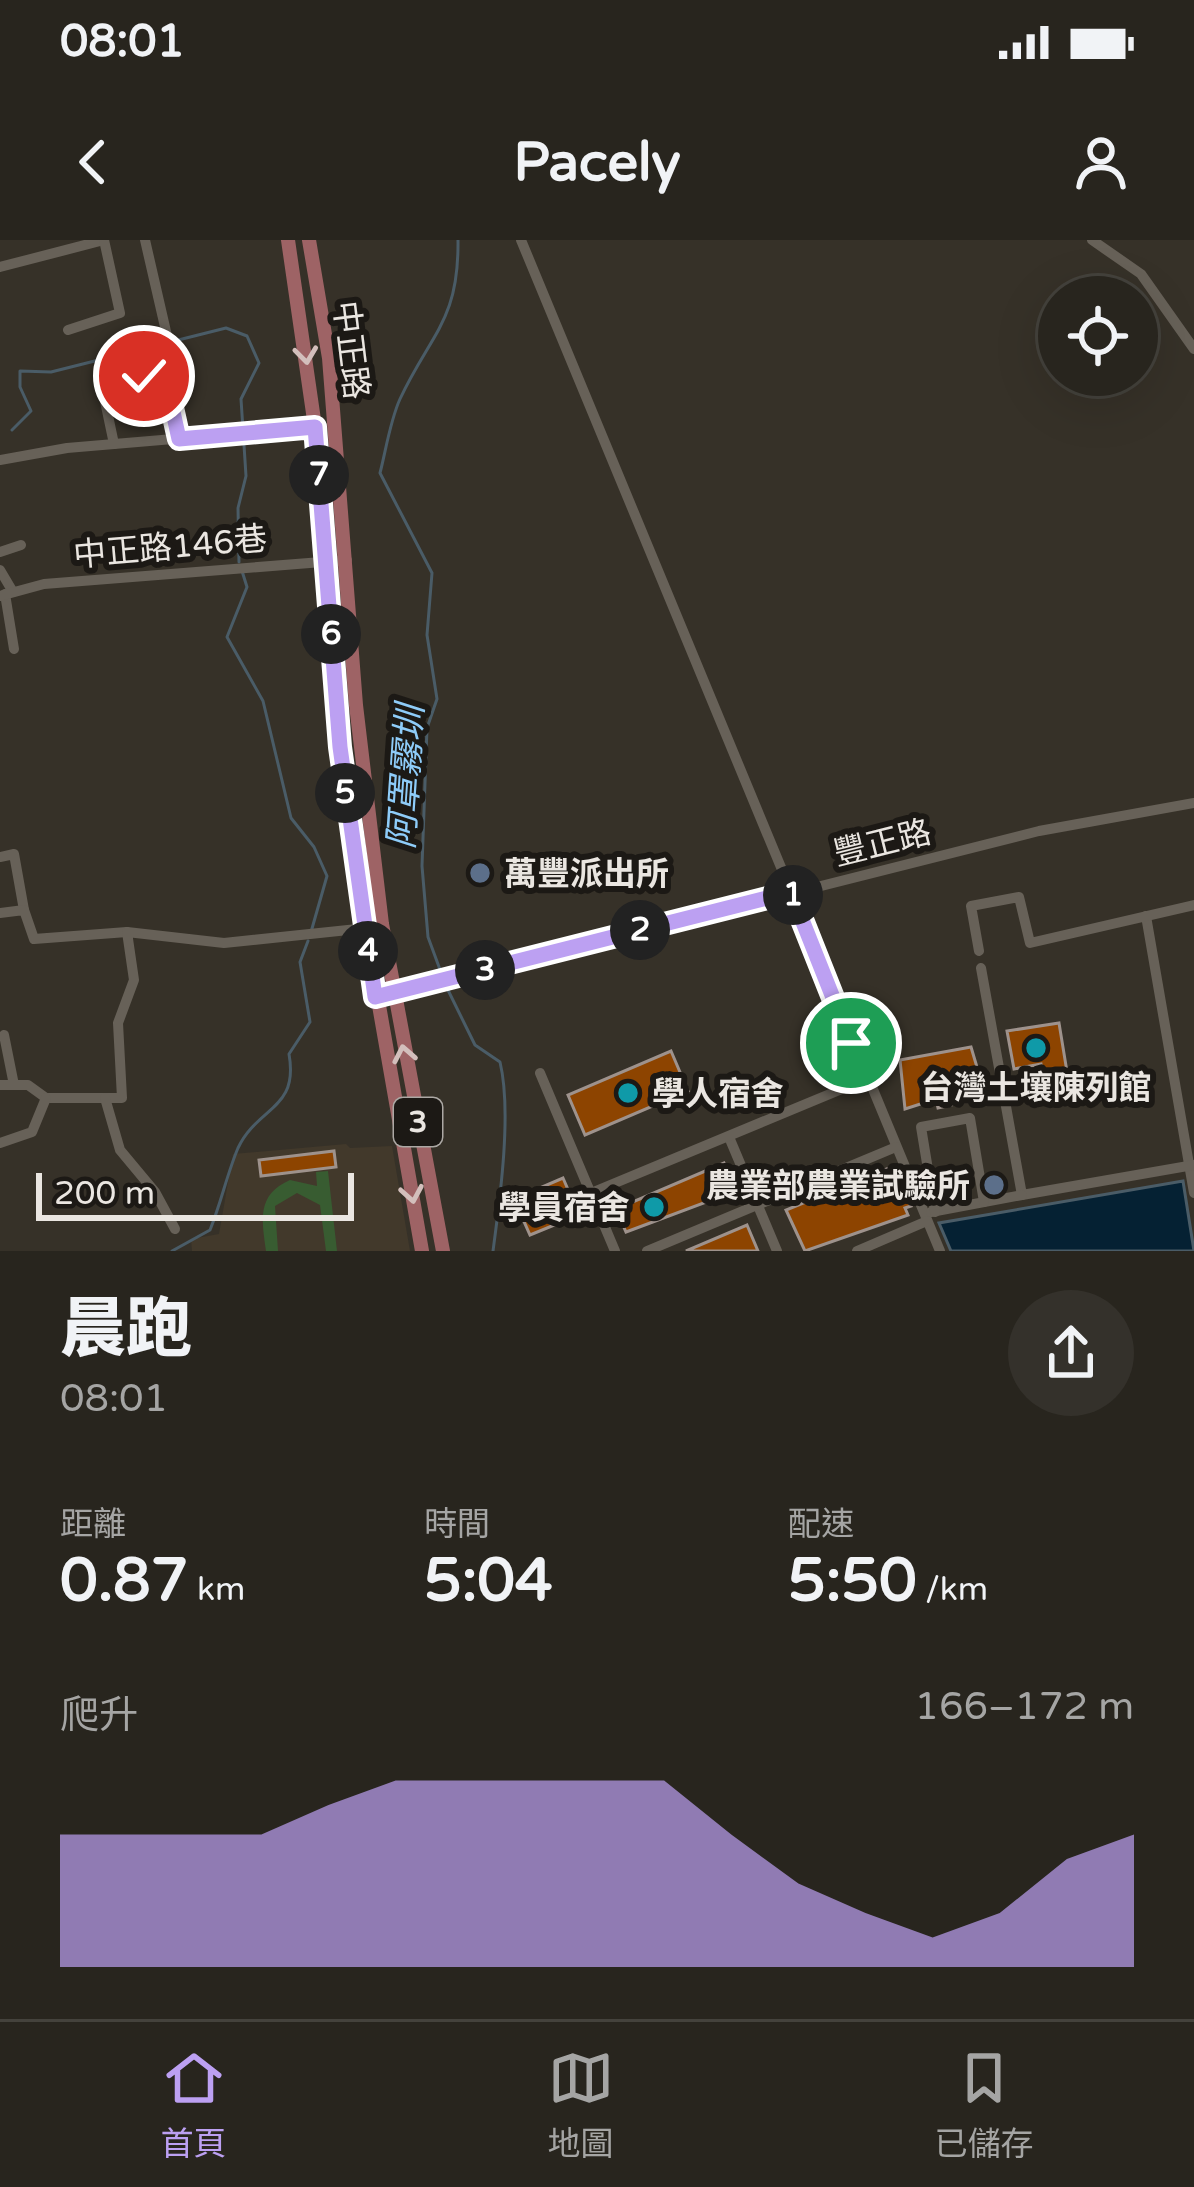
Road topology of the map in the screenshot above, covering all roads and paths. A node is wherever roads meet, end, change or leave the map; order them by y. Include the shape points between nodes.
1 (104, 240) edge
2 (145, 240) edge
3 (288, 240) edge
4 (309, 240) edge
5 (521, 240) edge
6 (1091, 240) edge
7 (0, 267) edge
8 (68, 330) dead end
9 (168, 340) dead end
10 (1194, 349) edge
11 (98, 368) dead end
12 (144, 376) dead end
13 (315, 427) junction
14 (179, 439) junction
15 (114, 444) junction
16 (0, 460) edge
17 (22, 545) dead end
18 (0, 552) edge
19 (325, 560) junction
20 (346, 560) junction
21 (0, 570) edge
22 (6, 594) edge
23 (14, 649) dead end
24 (1194, 803) edge
25 (0, 857) edge
26 (791, 892) junction
27 (1194, 905) edge
28 (24, 910) junction
29 (0, 914) edge
30 (1146, 916) junction
31 (382, 924) junction
32 (365, 928) junction
33 (127, 932) junction
34 (979, 951) dead end
35 (981, 968) dead end
36 (393, 994) junction
37 (375, 997) junction
38 (4, 1035) dead end
39 (540, 1073) dead end
40 (866, 1078) junction
41 (0, 1085) edge
42 (14, 1085) junction
43 (46, 1098) junction
44 (105, 1098) junction
45 (729, 1137) junction
46 (0, 1143) edge
47 (896, 1147) junction
48 (1192, 1165) edge
49 (591, 1193) junction
50 (1194, 1193) edge
51 (1022, 1196) junction
52 (985, 1202) junction
53 (758, 1205) junction
54 (928, 1216) junction
55 (175, 1228) dead end
56 (422, 1251) edge
57 (443, 1251) edge
58 (615, 1251) edge
59 (647, 1251) edge
60 (777, 1251) edge
61 (857, 1251) edge
62 (940, 1251) edge

1 - 7 street
1 - 8 street via 120,313
2 - 9 street
3 -> 13 main road, 中正路 / 3
4 - 20 main road, 中正路 / 3
5 - 26 street
6 - 10 street via 1141,274
11 - 15 street
12 - 14 street via 167,385
13 - 14 street
13 - 19 main road, 中正路 / 3
14 - 15 street
15 - 16 street
17 - 18 street
19 - 20 street, 中正路146巷
19 - 22 street, 中正路146巷
19 - 32 main road, 中正路 / 3
20 - 31 main road, 中正路 / 3
21 - 22 street
22 - 23 street
24 - 26 street, 豐正路 via 1039,831
25 - 28 street via 14,854
26 - 36 street, 豐正路
26 - 40 street
27 - 30 street
28 - 29 street
28 - 33 street via 34,940
30 - 34 street via 1030,943 1019,897 971,906
30 - 48 street
31 - 32 street
31 - 36 main road, 中正路 / 3
32 - 33 street via 224,943
32 - 37 main road, 中正路 / 3
33 - 44 street via 134,980 118,1023 122,1098
35 - 51 street
36 - 37 street, 豐正路
57 -> 36 main road, 中正路 / 3
37 -> 56 main road, 中正路 / 3
38 - 42 street
39 - 49 street
40 - 45 street
40 - 47 street
41 - 42 street
42 - 43 street
43 - 44 street
43 - 46 street via 32,1132
44 - 55 street via 120,1150
45 - 49 street
45 - 53 street
47 - 53 street
47 - 54 street
48 - 50 street
48 - 51 street
49 - 58 street
51 - 52 street
52 - 54 street
52 - 54 street via 970,1118 921,1127
53 - 59 street
53 - 60 street
54 - 61 street
54 - 62 street

